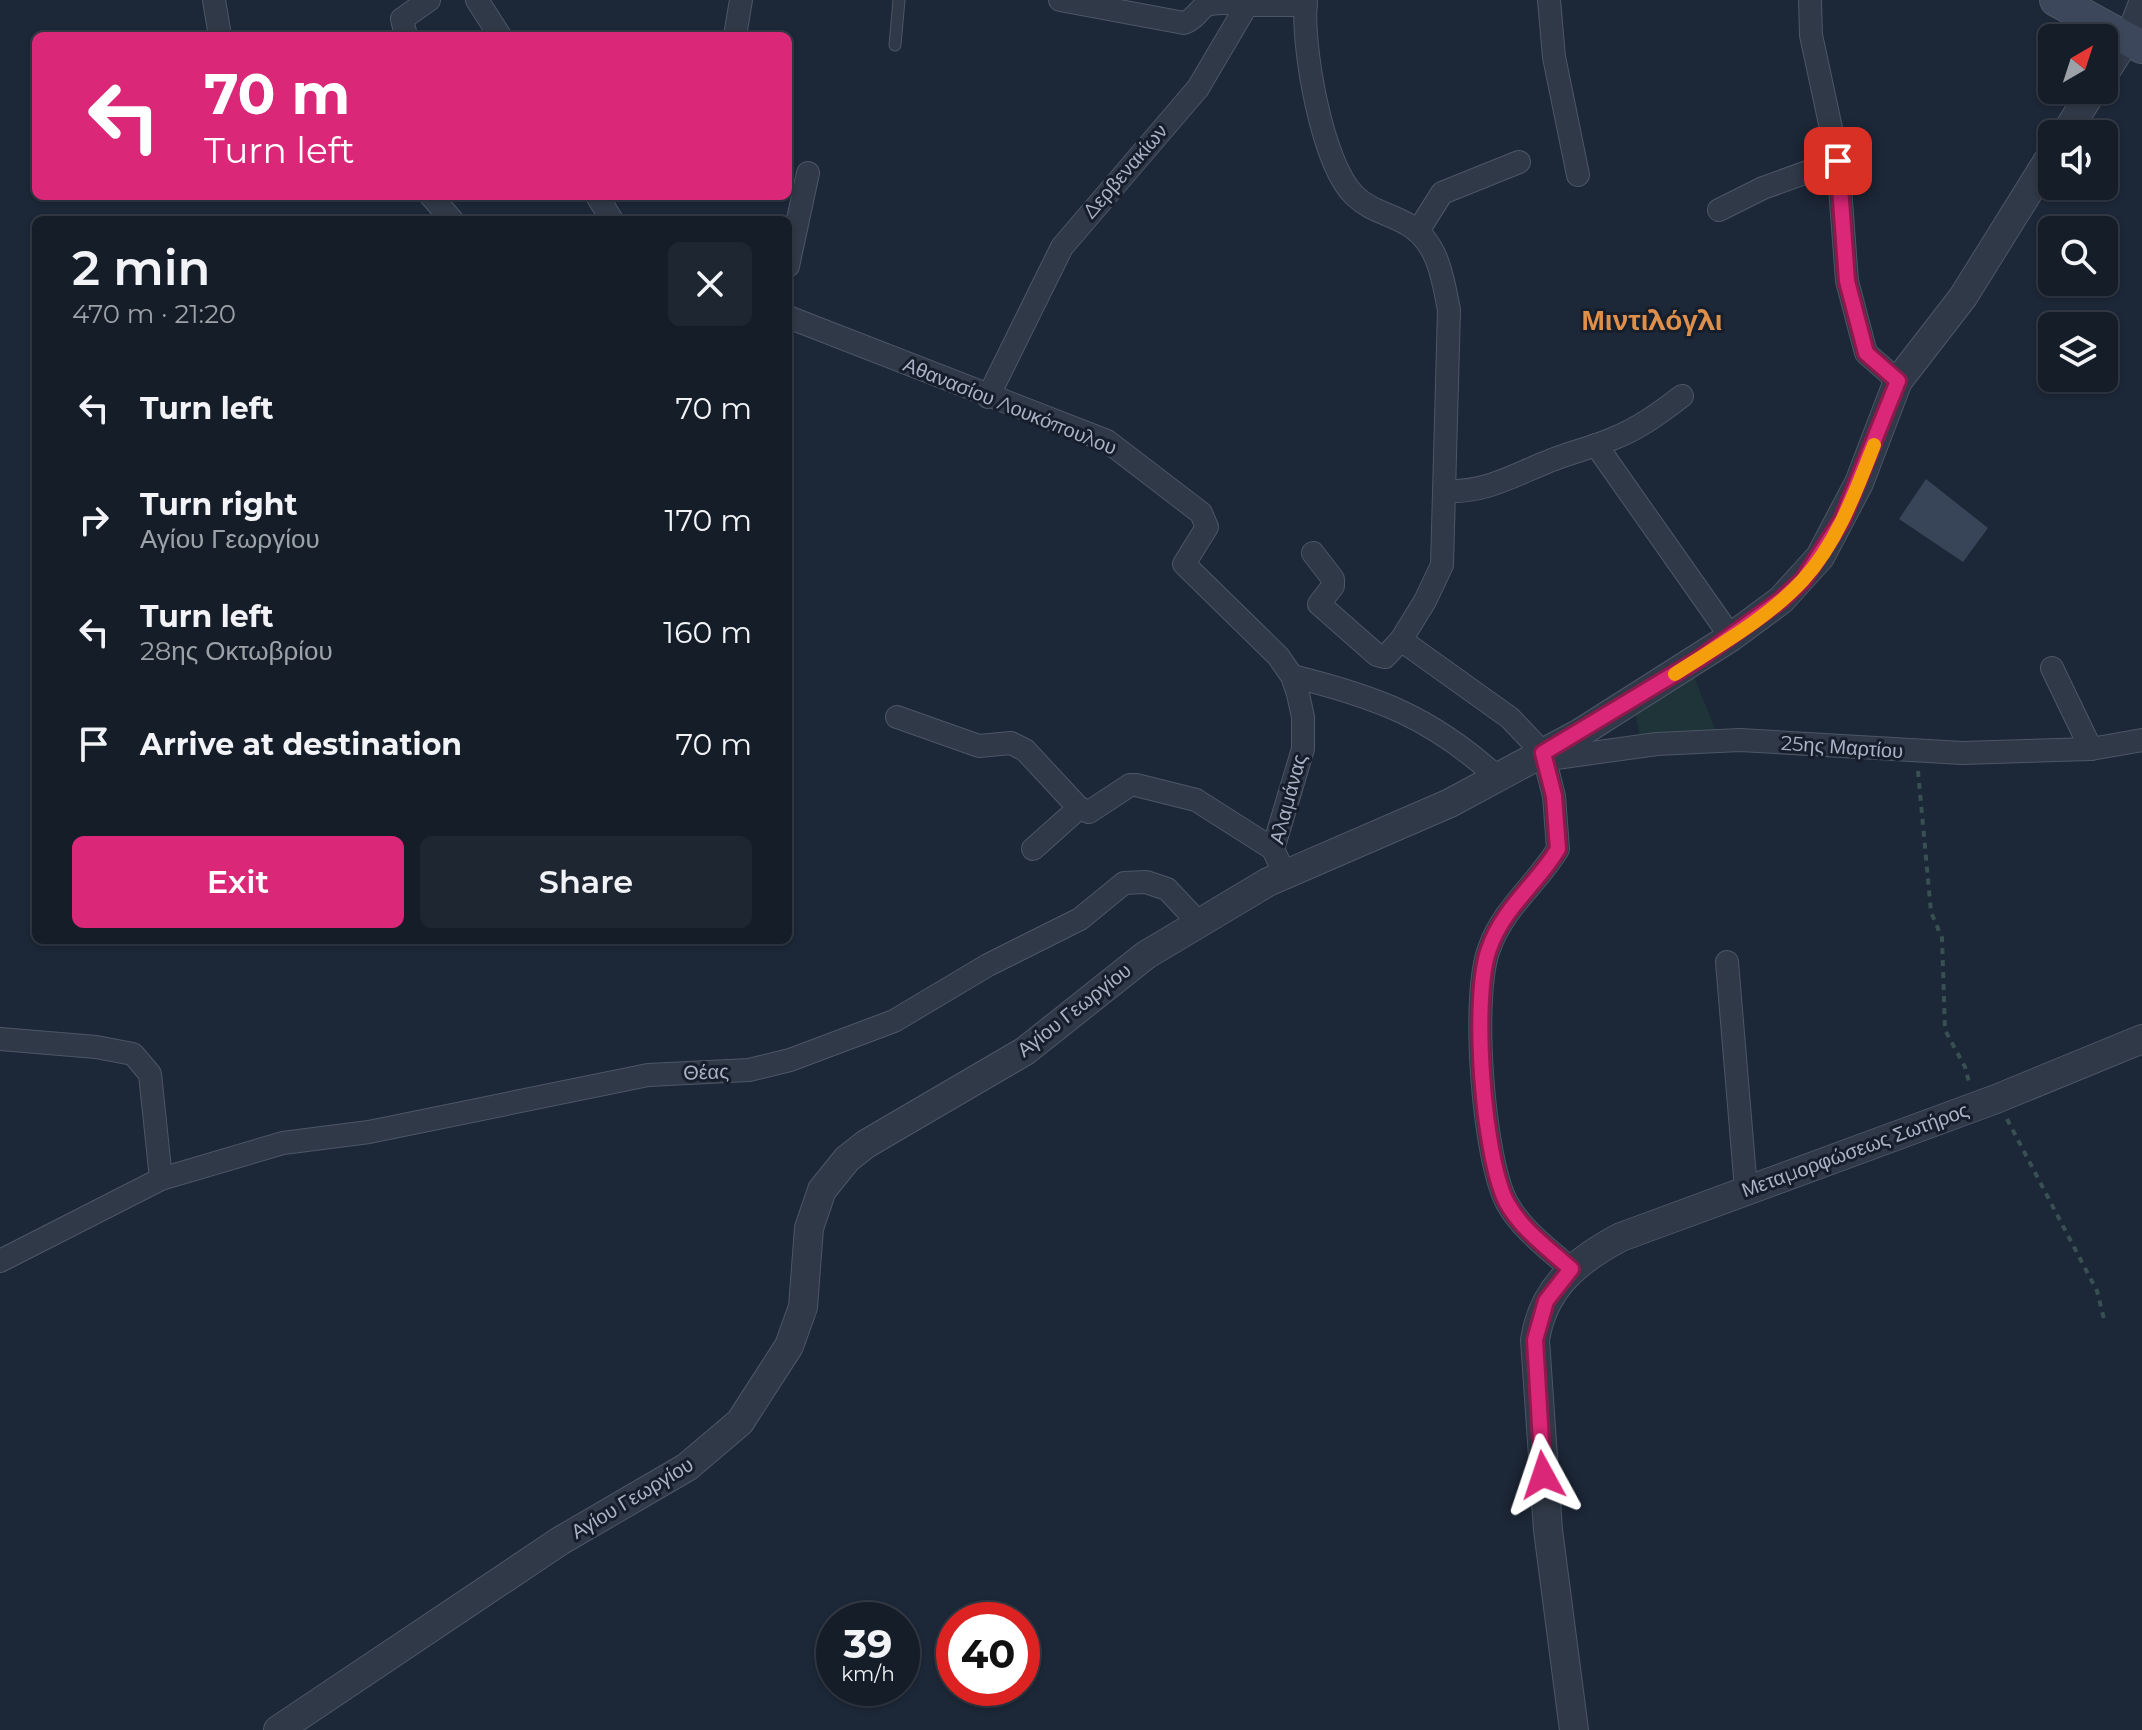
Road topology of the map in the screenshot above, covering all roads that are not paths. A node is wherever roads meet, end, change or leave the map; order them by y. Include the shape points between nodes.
1 (214, 0) edge
2 (429, 0) edge
3 (477, 0) edge
4 (741, 0) edge
5 (899, 0) edge
6 (1060, 0) edge
7 (1549, 0) edge
8 (1810, 0) edge
9 (2056, 0) edge
10 (2141, 0) edge
11 (1306, 2) edge
12 (1247, 5) junction
13 (219, 32) edge
14 (405, 32) edge
15 (497, 32) edge
16 (736, 32) edge
17 (2134, 43) edge
18 (895, 45) dead end
19 (2118, 60) edge
20 (1838, 161) junction
21 (1519, 162) dead end
22 (808, 173) dead end
23 (1578, 175) dead end
24 (2038, 176) edge
25 (434, 200) edge
26 (1719, 210) dead end
27 (448, 216) edge
28 (1418, 231) junction
29 (792, 247) edge
30 (792, 319) edge
31 (1898, 381) junction
32 (1682, 396) dead end
33 (988, 397) junction
34 (1596, 445) junction
35 (1446, 491) junction
36 (1313, 553) dead end
37 (1731, 637) junction
38 (1401, 640) junction
39 (2052, 668) dead end
40 (1292, 676) junction
41 (897, 717) dead end
42 (2142, 740) edge
43 (2091, 749) junction
44 (1543, 753) junction
45 (1497, 777) junction
46 (1079, 808) junction
47 (1033, 849) dead end
48 (1278, 861) junction
49 (1199, 923) junction
50 (1727, 962) dead end
51 (0, 1039) edge
52 (2142, 1039) edge
53 (161, 1179) junction
54 (1746, 1189) junction
55 (0, 1261) edge
56 (1571, 1269) junction
57 (278, 1730) edge
58 (1574, 1730) edge

1 - 13 street
2 - 14 street via 402,19
3 - 15 street
4 - 16 street
5 - 18 lane
6 - 12 street via 1184,23 1205,6
7 - 23 street via 1554,57
8 - 20 street via 1811,35
9 - 17 main road
10 - 17 street
11 - 12 street
11 - 28 street via 1319,116 1341,181 1368,207
12 - 33 street, Δερβενακίων via 1198,88 1062,247
17 - 19 street
20 - 26 street
20 - 31 street via 1847,281 1866,353
21 - 28 street via 1442,193
22 - 29 street
24 - 31 street, Αγίου Γεωργίου via 1963,297
25 - 27 street
28 - 35 street via 1442,274 1449,310
30 - 33 street, Αθανασίου Λουκόπουλου
31 - 37 street, Αγίου Γεωργίου via 1859,483 1820,557 1781,600
32 - 34 street via 1647,422
33 - 40 street, Αθανασίου Λουκόπουλου via 1107,441 1201,513 1207,527 1186,558 1188,572 1278,656
34 - 35 street via 1473,492
34 - 37 street
35 - 38 street via 1442,565
36 - 38 street via 1333,579 1319,604 1377,655 1385,657
37 - 44 street, Αγίου Γεωργίου
38 - 44 street via 1510,718
39 - 43 street
40 - 45 street via 1345,689 1426,722
40 - 48 street, Αλαμάνας via 1303,717 1303,749
41 - 46 street via 979,746 1011,743 1025,750
42 - 43 street, 25ης Μαρτίου
43 - 44 street, 25ης Μαρτίου via 1917,753 1740,740 1657,744 1556,758
44 - 45 street, Αγίου Γεωργίου
44 - 56 street via 1554,796 1558,849 1503,918 1489,949 1479,1008 1495,1175 1508,1205 1533,1236
45 - 48 street, Αγίου Γεωργίου via 1450,803
46 - 47 street
46 - 48 street via 1089,812 1130,785 1190,797
48 - 49 street, Αγίου Γεωργίου
49 - 53 street, Θέας via 1167,889 1146,882 1124,883 1080,919 1027,943 894,1021 790,1060 749,1070 648,1075 369,1132 283,1143
49 - 57 street, Αγίου Γεωργίου via 1146,955 1025,1051 921,1109 847,1159 816,1204 803,1307 789,1346 740,1422 715,1445 636,1499 533,1558
50 - 54 street
51 - 53 street via 133,1054 150,1074
52 - 54 street, Μεταμορφώσεως Σωτήρος
53 - 55 street, Θέας
54 - 56 street, Μεταμορφώσεως Σωτήρος via 1621,1237
56 - 58 street, Μεταμορφώσεως Σωτήρος via 1546,1301 1535,1340 1548,1530

